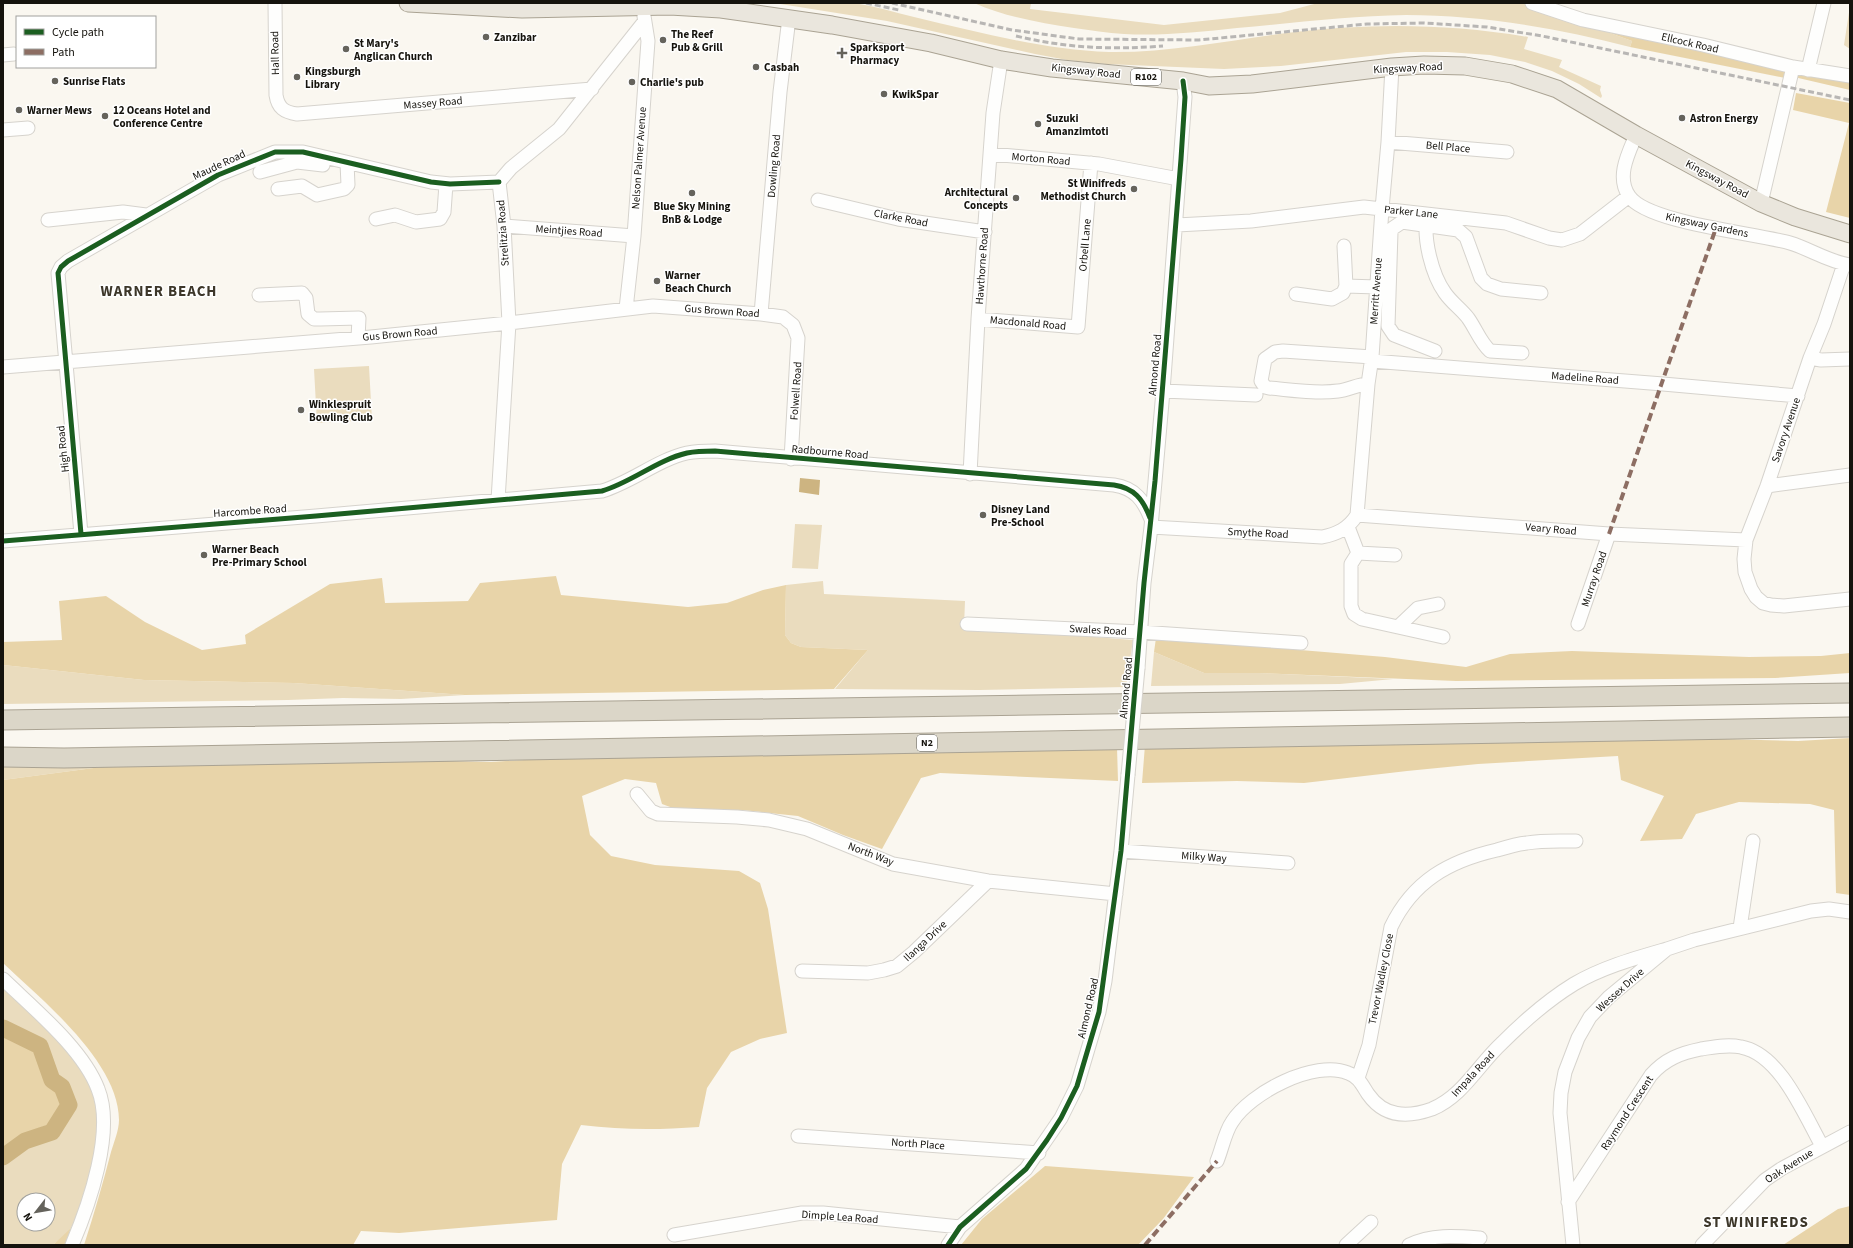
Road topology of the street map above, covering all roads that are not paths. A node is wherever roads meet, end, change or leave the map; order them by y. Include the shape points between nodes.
1 (275, 3) edge
2 (408, 3) edge
3 (1824, 3) edge
4 (1537, 4) edge
5 (643, 14) junction
6 (789, 18) junction
7 (1001, 60) junction
8 (1392, 67) junction
9 (1793, 67) junction
10 (1808, 70) junction
11 (1850, 76) edge
12 (1183, 81) junction
13 (592, 89) junction
14 (277, 103) joint
15 (28, 128) dead end
16 (3, 130) edge
17 (1636, 136) junction
18 (1388, 142) junction
19 (1507, 152) dead end
20 (990, 154) junction
21 (1091, 163) junction
22 (346, 166) junction
23 (260, 172) dead end
24 (1180, 179) junction
25 (499, 182) junction
26 (446, 184) junction
27 (278, 189) dead end
28 (1629, 196) junction
29 (818, 200) dead end
30 (1761, 203) junction
31 (1382, 209) junction
32 (146, 215) junction
33 (376, 219) dead end
34 (48, 220) dead end
35 (1427, 220) junction
36 (1176, 225) junction
37 (504, 226) junction
38 (985, 232) junction
39 (1850, 234) edge
40 (634, 236) junction
41 (1344, 246) dead end
42 (1847, 264) edge
43 (1346, 286) junction
44 (1377, 287) junction
45 (1540, 293) dead end
46 (1296, 294) dead end
47 (258, 295) dead end
48 (626, 309) junction
49 (761, 314) junction
50 (978, 319) junction
51 (509, 323) junction
52 (792, 325) joint
53 (1078, 327) joint
54 (358, 338) junction
55 (1435, 351) dead end
56 (1522, 353) dead end
57 (1810, 358) junction
58 (1372, 359) junction
59 (1850, 359) edge
60 (66, 362) junction
61 (3, 367) edge
62 (1368, 384) junction
63 (1163, 391) junction
64 (1256, 395) dead end
65 (1798, 396) junction
66 (791, 459) junction
67 (970, 474) junction
68 (1850, 475) edge
69 (1155, 481) junction
70 (1767, 486) junction
71 (1123, 487) junction
72 (498, 500) junction
73 (1357, 515) junction
74 (1151, 523) junction
75 (1348, 527) junction
76 (81, 534) junction
77 (1609, 534) junction
78 (1746, 540) junction
79 (3, 541) edge
80 (1358, 552) junction
81 (1395, 555) dead end
82 (1850, 599) edge
83 (1438, 604) dead end
84 (967, 624) dead end
85 (1578, 624) dead end
86 (1398, 627) junction
87 (1140, 632) junction
88 (1443, 637) dead end
89 (1301, 643) dead end
90 (1850, 686) edge
91 (1850, 693) edge
92 (1786, 694) junction
93 (3, 720) edge
94 (1850, 727) edge
95 (1809, 728) junction
96 (1850, 732) edge
97 (3, 757) edge
98 (637, 794) dead end
99 (1576, 841) dead end
100 (1753, 841) dead end
101 (1121, 851) junction
102 (1288, 863) dead end
103 (988, 881) junction
104 (1116, 894) junction
105 (1850, 912) edge
106 (1740, 928) junction
107 (1667, 949) junction
108 (802, 971) dead end
109 (3, 979) edge
110 (1358, 1078) junction
111 (1850, 1132) edge
112 (798, 1136) dead end
113 (1822, 1146) junction
114 (1039, 1153) junction
115 (1217, 1161) dead end
116 (1568, 1202) junction
117 (1371, 1222) dead end
118 (960, 1227) junction
119 (674, 1235) dead end
120 (1480, 1238) dead end
121 (72, 1245) edge
122 (948, 1245) edge
123 (1346, 1245) edge
124 (1409, 1245) edge
125 (1573, 1245) edge
126 (1702, 1245) edge

1 - 14 street, Hall Road
2 - 5 main road, Kingsway Road / R102
3 - 10 street
4 - 9 street, Ellcock Road via 1583,20
5 - 6 main road, Kingsway Road / R102 via 701,7
5 - 13 street
5 - 40 street, Nelson Palmer Avenue via 648,41
6 - 7 main road, Kingsway Road / R102 via 931,44
6 - 49 street, Dowling Road
7 - 12 main road, Kingsway Road / R102 via 1052,68
7 - 20 street, Hawthorne Road
8 - 12 main road, Kingsway Road / R102 via 1252,84 1209,86
8 - 17 main road, Kingsway Road / R102 via 1466,66 1512,74 1557,89
8 - 18 street, Merritt Avenue
9 - 10 street, Ellcock Road
9 - 30 street
10 - 11 street, Ellcock Road
12 - 24 street, Almond Road via 1185,97
13 - 14 street, Massey Road via 297,114 283,110
13 - 25 street via 559,129 511,168
15 - 16 street
17 - 28 street via 1624,168 1625,187
17 - 30 main road, Kingsway Road / R102
18 - 19 street, Bell Place
18 - 31 street, Merritt Avenue
20 - 21 street, Morton Road
20 - 38 street, Hawthorne Road
21 - 24 street, Morton Road
21 - 53 street, Orbell Lane
22 - 23 street via 302,162
22 - 26 street, Maude Road
22 - 27 street via 348,185 344,189 317,195 302,186
22 - 32 street, Maude Road via 304,152 275,152 218,175
24 - 36 street, Almond Road
25 - 26 street, Maude Road
25 - 37 street, Strelitzia Road
26 - 33 street via 444,212 440,219 416,222 395,215
28 - 35 street, Parker Lane via 1580,234 1562,240 1506,223
28 - 42 street, Kingsway Gardens via 1641,206 1679,221 1774,239
29 - 38 street, Clarke Road via 898,219
30 - 39 main road, Kingsway Road / R102 via 1795,218
31 - 35 street, Parker Lane
31 - 36 street, Parker Lane via 1364,207 1251,221
31 - 44 street, Merritt Avenue
32 - 34 street via 123,212
32 - 60 street, Maude Road via 61,267 58,274
35 - 45 street via 1463,233 1481,278 1487,284 1501,289
35 - 55 street via 1402,222 1393,228 1387,320 1394,335
35 - 56 street via 1430,256 1441,288 1467,317 1490,352
36 - 63 street, Almond Road
37 - 40 street, Meintjies Road
37 - 51 street, Strelitzia Road
38 - 50 street, Hawthorne Road
40 - 48 street, Nelson Palmer Avenue
41 - 43 street
42 - 57 street, Savory Avenue
43 - 44 street
43 - 46 street via 1343,293 1332,299
44 - 58 street, Merritt Avenue
47 - 54 street via 302,293 306,298 308,314 314,319 359,318
48 - 49 street, Gus Brown Road via 653,306
48 - 51 street, Gus Brown Road
49 - 52 street, Gus Brown Road via 783,317
50 - 53 street, Macdonald Road
50 - 67 street, Hawthorne Road
51 - 54 street, Gus Brown Road
51 - 72 street, Strelitzia Road
52 - 66 street, Folwell Road via 797,332 799,347
54 - 60 street, Gus Brown Road
57 - 59 street
57 - 65 street, Savory Avenue
58 - 62 street, Merritt Avenue
58 - 62 street, Madeline Road via 1279,351 1265,359 1261,381 1265,388 1329,392 1344,391
58 - 65 street, Madeline Road
60 - 61 street, Gus Brown Road
60 - 76 street, High Road
62 - 73 street, Merritt Avenue
63 - 64 street
63 - 69 street, Almond Road
65 - 70 street, Savory Avenue
66 - 67 street, Radbourne Road
66 - 72 street, Radbourne Road via 698,451 672,458 620,485 602,491
67 - 71 street, Radbourne Road
68 - 70 street
69 - 71 street via 1141,487
69 - 74 street, Almond Road
70 - 78 street, Savory Avenue
71 - 74 street, Radbourne Road via 1140,498
72 - 76 street, Harcombe Road
73 - 75 street, Smythe Road
73 - 77 street, Veary Road
74 - 75 street, Smythe Road via 1322,537 1333,535
74 - 87 street, Almond Road
75 - 80 street
76 - 79 street, Harcombe Road
77 - 78 street, Veary Road
77 - 85 street, Murray Road
78 - 82 street, Savory Avenue via 1745,572 1751,589 1763,603 1784,606
80 - 81 street
80 - 86 street via 1351,564 1354,614 1362,619
83 - 86 street via 1418,608
84 - 87 street, Swales Road
86 - 88 street
87 - 89 street, Swales Road
87 - 101 street, Almond Road, bridge
90 - 92 highway via 1809,688
91 - 92 highway
92 - 93 highway
94 - 95 highway, N2
95 - 96 highway
95 - 97 highway, N2 via 80,758
98 - 103 street, North Way via 651,811 658,814 748,818 785,823 892,864
99 - 110 street, Trevor Wadley Close via 1527,843 1476,855 1445,867 1426,880 1399,911 1391,927 1369,1045
100 - 106 street
101 - 102 street, Milky Way
101 - 104 street, Almond Road
103 - 104 street, North Way
103 - 108 street, Ilanga Drive via 897,966 868,973
104 - 114 street, Almond Road via 1100,1012 1069,1104
105 - 106 street, Wessex Drive via 1821,910
106 - 107 street, Wessex Drive
107 - 110 street, Impala Road via 1622,963 1570,987 1501,1044 1459,1092 1432,1109 1402,1115 1388,1112 1377,1106
107 - 116 street, Wessex Drive via 1609,997 1590,1017 1578,1038 1565,1072 1561,1093 1560,1113
109 - 121 street via 70,1045 98,1089 104,1110 104,1132 99,1162
110 - 115 street via 1347,1072 1324,1069 1305,1074 1269,1090 1249,1104 1233,1120
111 - 113 street, Oak Avenue
112 - 114 street, North Place
113 - 116 street, Raymond Crescent via 1781,1076 1760,1055 1752,1050 1727,1046 1679,1054 1652,1075
113 - 126 street, Oak Avenue via 1765,1180
114 - 118 street, Almond Road via 1012,1183
116 - 125 street, Wessex Drive
117 - 123 street
118 - 119 street, Dimple Lea Road via 802,1213
118 - 122 street, Almond Road
120 - 124 street via 1431,1237

